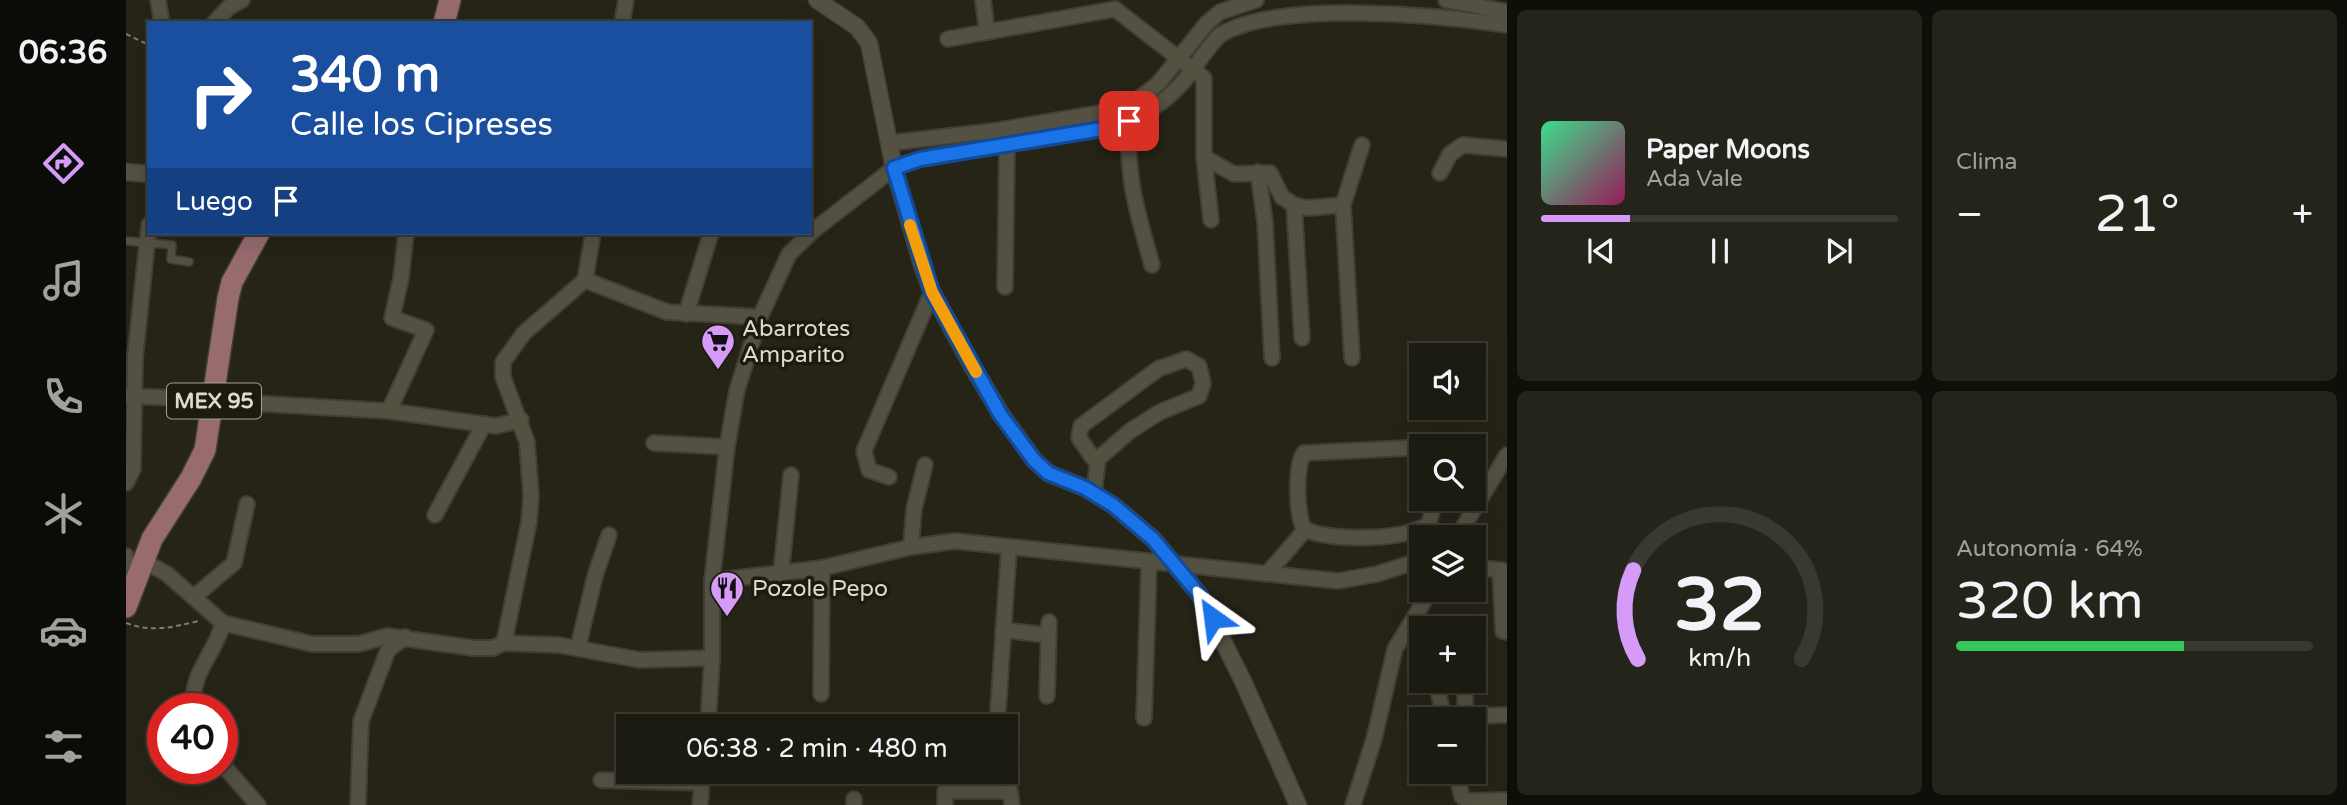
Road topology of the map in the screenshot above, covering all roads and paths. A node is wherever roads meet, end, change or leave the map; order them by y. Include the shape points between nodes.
1 (158, 0) edge
2 (242, 0) edge
3 (450, 0) edge
4 (626, 0) edge
5 (817, 0) edge
6 (983, 0) edge
7 (1256, 0) edge
8 (1435, 0) edge
9 (1446, 0) edge
10 (1239, 2) edge
11 (1507, 12) edge
12 (1433, 15) junction
13 (162, 21) edge
14 (216, 21) edge
15 (444, 21) edge
16 (622, 21) edge
17 (1237, 24) junction
18 (1507, 25) edge
19 (987, 32) junction
20 (126, 34) edge
21 (948, 39) dead end
22 (147, 44) edge
23 (1177, 60) junction
24 (1191, 71) junction
25 (1129, 121) junction
26 (889, 143) junction
27 (1007, 145) junction
28 (1362, 145) dead end
29 (1507, 149) edge
30 (1205, 157) junction
31 (894, 168) junction
32 (126, 172) edge
33 (1258, 172) junction
34 (1440, 173) dead end
35 (147, 174) edge
36 (1294, 205) junction
37 (1343, 205) junction
38 (1211, 220) dead end
39 (812, 232) edge
40 (148, 235) edge
41 (257, 235) edge
42 (406, 235) edge
43 (593, 235) edge
44 (710, 235) edge
45 (809, 235) edge
46 (126, 242) edge
47 (148, 242) junction
48 (189, 262) dead end
49 (1152, 265) dead end
50 (585, 280) junction
51 (1005, 287) dead end
52 (932, 292) junction
53 (685, 314) junction
54 (760, 317) junction
55 (1301, 338) dead end
56 (1272, 358) dead end
57 (1352, 358) dead end
58 (131, 396) edge
59 (177, 398) dead end
60 (214, 401) junction
61 (389, 411) junction
62 (521, 419) junction
63 (484, 424) junction
64 (654, 443) dead end
65 (727, 447) junction
66 (1409, 448) edge
67 (1507, 454) edge
68 (1098, 459) junction
69 (925, 465) dead end
70 (791, 475) dead end
71 (888, 477) dead end
72 (126, 483) edge
73 (1094, 494) junction
74 (247, 505) dead end
75 (1432, 511) edge
76 (435, 515) dead end
77 (1464, 525) edge
78 (1305, 530) junction
79 (609, 534) dead end
80 (911, 547) junction
81 (1009, 547) junction
82 (134, 558) edge
83 (1149, 563) junction
84 (1409, 564) edge
85 (1177, 565) junction
86 (822, 568) junction
87 (1503, 571) edge
88 (781, 574) junction
89 (1268, 574) junction
90 (712, 582) junction
91 (195, 596) junction
92 (1424, 602) edge
93 (126, 607) edge
94 (220, 619) junction
95 (126, 623) edge
96 (1408, 628) joint
97 (1003, 630) junction
98 (1507, 632) edge
99 (405, 637) junction
100 (504, 643) junction
101 (578, 647) junction
102 (712, 658) junction
103 (195, 693) edge
104 (1465, 693) edge
105 (821, 694) dead end
106 (1047, 695) dead end
107 (709, 714) edge
108 (998, 714) edge
109 (1507, 715) edge
110 (1144, 718) dead end
111 (601, 780) dead end
112 (616, 780) edge
113 (238, 782) edge
114 (702, 784) edge
115 (1459, 784) edge
116 (1507, 800) edge
117 (258, 805) edge
118 (358, 805) edge
119 (699, 805) edge
120 (945, 805) edge
121 (1012, 805) edge
122 (1298, 805) edge
123 (1353, 805) edge

1 - 13 street
2 - 14 street
3 - 15 main road
4 - 16 street
5 - 26 street via 857,27 869,43
6 - 19 street
7 - 10 street
8 - 12 street
9 - 11 street
10 - 17 street
10 - 23 street via 1207,23
12 - 17 street via 1313,9 1273,13
12 - 18 street
17 - 24 street via 1220,36
19 - 21 street
19 - 23 street via 1115,9
20 - 22 path
23 - 24 street
23 - 26 street via 1158,84 1117,110
24 - 25 street via 1161,104
24 - 30 street via 1204,78
25 - 27 street
25 - 49 street via 1127,159
26 - 31 street
27 - 31 street via 920,159
27 - 51 street
28 - 37 street
29 - 34 street via 1463,145 1450,154
30 - 33 street via 1234,174
30 - 38 street
31 - 39 street
31 - 52 street
32 - 35 street
33 - 36 street via 1274,177 1282,197
33 - 56 street
36 - 37 street
36 - 55 street
37 - 57 street
40 - 47 street
41 - 60 main road, MEX 95 via 232,282
42 - 61 street via 392,318 426,330
43 - 50 street
44 - 53 street
45 - 54 street via 789,254
46 - 47 lane
47 - 48 lane via 172,245 171,259
47 - 58 street
50 - 53 street via 667,312
50 - 62 street via 524,333 503,362 503,377
52 - 71 street via 864,451 870,470
52 - 73 street via 1000,414 1034,460 1048,473
53 - 54 street
54 - 65 street via 737,390
58 - 59 street
58 - 72 street via 132,470
60 - 61 street
60 - 82 main road, MEX 95 via 199,464
61 - 63 street
62 - 63 street via 496,426
62 - 100 street via 529,468 529,522
63 - 76 street
64 - 65 street
65 - 90 street
66 - 78 street via 1304,453 1299,465 1299,502
67 - 77 street
68 - 68 street via 1160,412 1199,396 1203,383 1199,366 1186,359 1158,369 1081,426 1079,438
68 - 73 street
69 - 80 street
70 - 88 street
73 - 85 street via 1153,539
74 - 91 street via 234,563
75 - 78 street via 1429,524 1415,532 1360,536
78 - 89 street
79 - 101 street
80 - 81 street via 955,541
80 - 86 street
81 - 83 street
81 - 97 street
82 - 91 street via 167,574
82 - 93 main road, MEX 95 via 133,586
83 - 85 street
83 - 110 street
84 - 89 street via 1338,581
85 - 89 street
85 - 122 street via 1213,618
86 - 88 street
86 - 105 street
87 - 98 street via 1503,631
88 - 90 street
90 - 102 street
91 - 94 street
92 - 96 street
94 - 95 path via 146,630
94 - 99 street via 312,644 339,646
94 - 103 street via 219,640 197,671
96 - 123 street via 1395,649
97 - 106 street via 1048,629
97 - 108 street
99 - 100 street via 473,648
99 - 118 street via 388,650 362,721
100 - 101 street
101 - 102 street via 640,660
102 - 107 street
104 - 109 street via 1466,716
111 - 112 street
113 - 117 street
114 - 119 street
115 - 116 street via 1468,801
120 - 121 street via 945,791 1010,791

